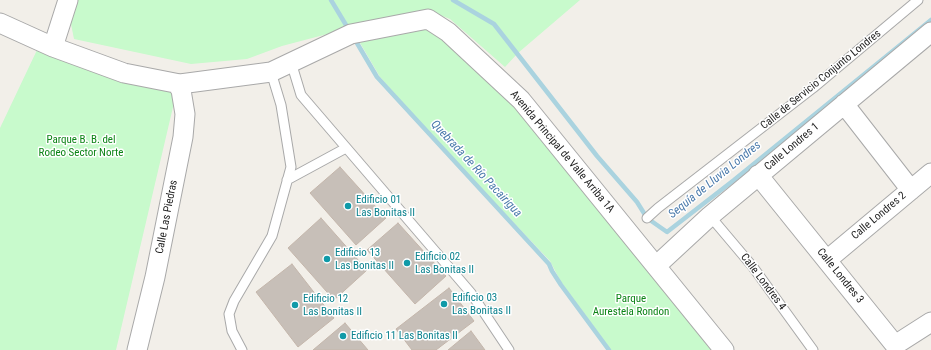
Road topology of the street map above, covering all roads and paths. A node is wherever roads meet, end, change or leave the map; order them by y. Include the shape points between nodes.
1 (68, 0) edge
2 (918, 0) edge
3 (0, 23) edge
4 (928, 41) edge
5 (53, 47) junction
6 (291, 62) junction
7 (271, 72) junction
8 (177, 84) junction
9 (844, 104) junction
10 (346, 148) junction
11 (931, 173) edge
12 (758, 175) junction
13 (287, 180) junction
14 (910, 190) junction
15 (710, 216) junction
16 (647, 218) dead end
17 (827, 260) junction
18 (656, 266) junction
19 (931, 322) edge
20 (137, 350) edge
21 (242, 350) edge
22 (509, 350) edge
23 (724, 350) edge
24 (813, 350) edge

1 - 5 street
2 - 16 lane, Calle de Servicio Conjunto Londres via 812,88
3 - 5 street, Avenida Principal de Valle Arriba 1A
4 - 9 street, Calle Londres 1
5 - 8 street, Avenida Principal de Valle Arriba 1A via 124,73
6 - 7 street, Avenida Principal de Valle Arriba 1A
6 - 10 lane via 301,95
6 - 18 street, Avenida Principal de Valle Arriba 1A via 351,34 428,19 448,32 521,100
7 - 8 street, Avenida Principal de Valle Arriba 1A
7 - 13 lane via 281,105 291,167
8 - 20 street, Calle Las Piedras via 181,90 185,114 183,138 155,277
9 - 12 street, Calle Londres 1
9 - 14 street
10 - 13 lane
10 - 22 lane via 470,293
11 - 14 street, Calle Londres 2
12 - 15 street, Calle Londres 1
12 - 17 street, Calle Londres 3
13 - 21 lane via 272,236 229,314 232,331
14 - 17 street, Calle Londres 2
15 - 18 street, Calle Londres 1
15 - 24 lane, Calle Londres 4 via 753,267
17 - 19 street, Calle Londres 3 via 896,345
18 - 23 street, Avenida Principal de Valle Arriba 1A

